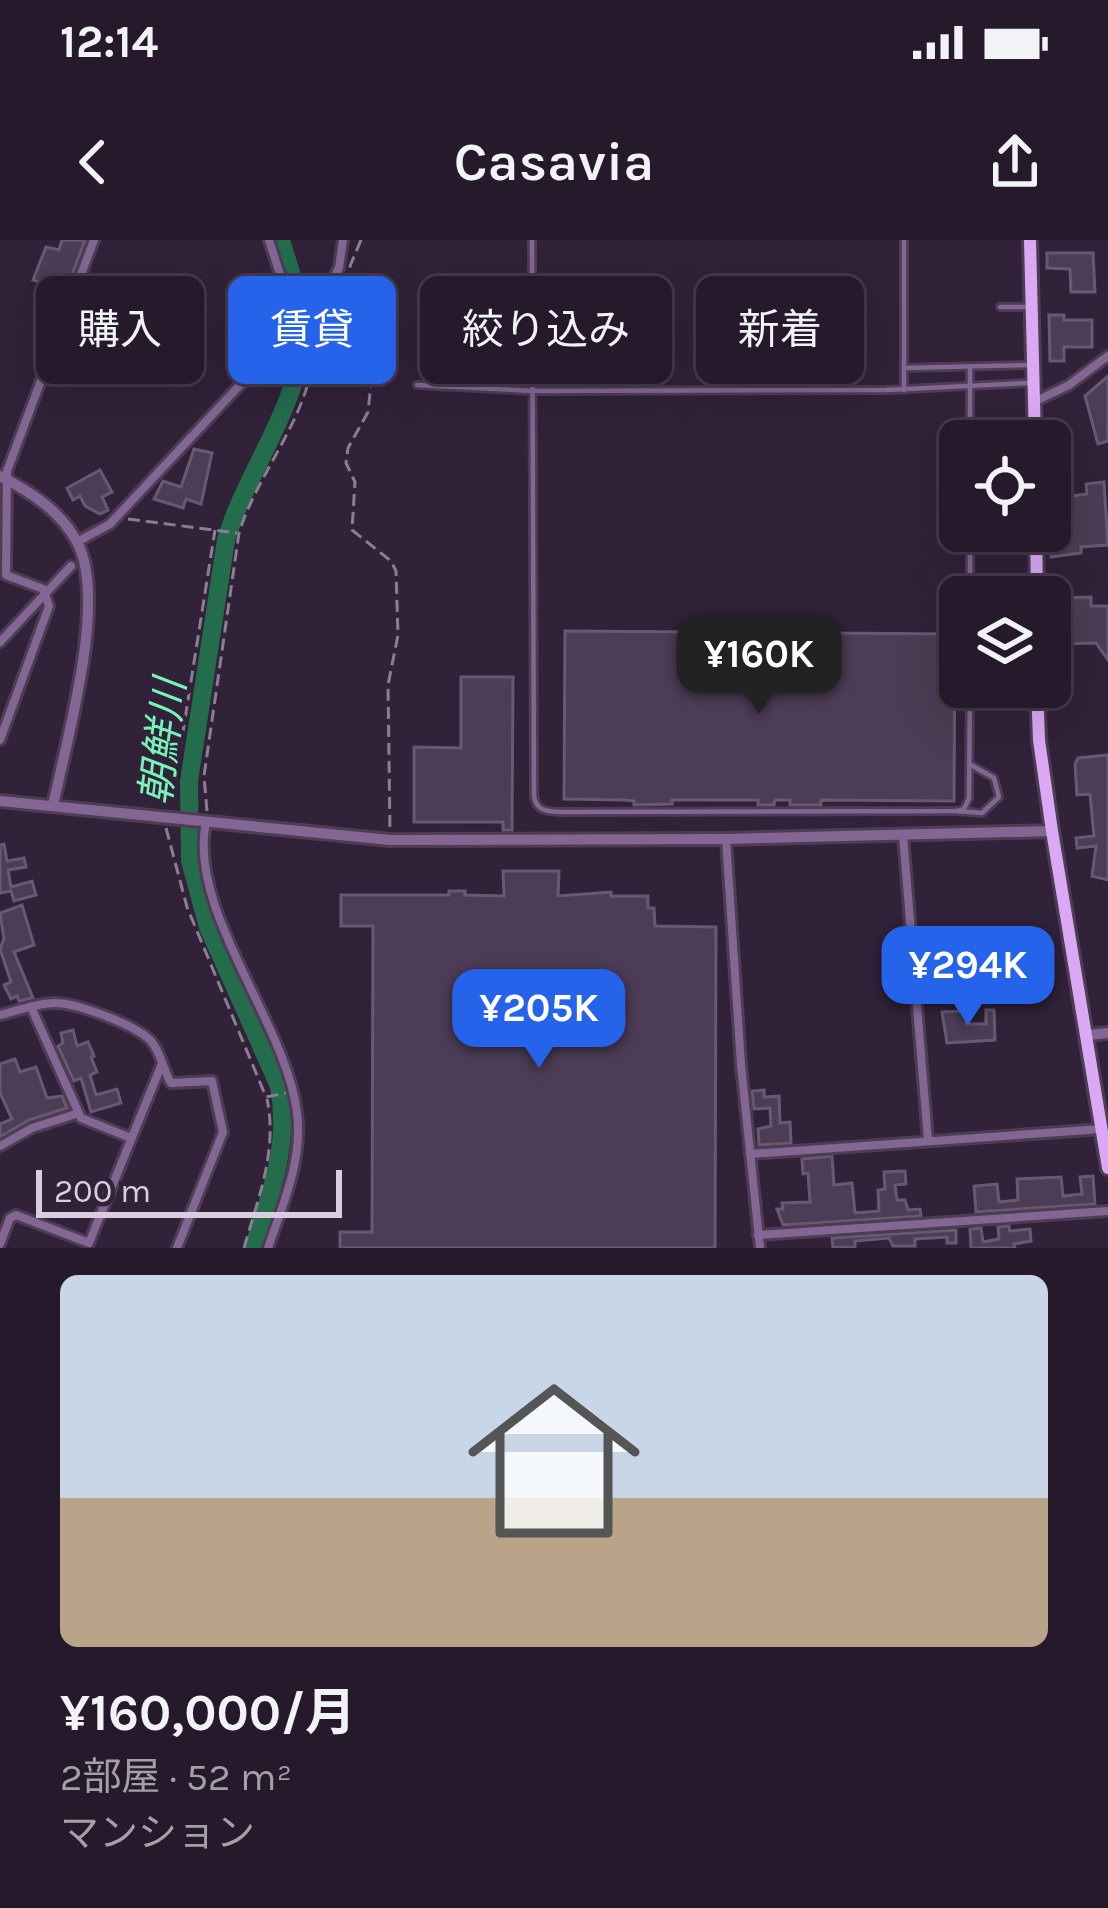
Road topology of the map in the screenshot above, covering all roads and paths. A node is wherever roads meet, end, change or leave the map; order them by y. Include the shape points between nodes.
1 (94, 240) edge
2 (269, 240) edge
3 (343, 240) edge
4 (362, 240) edge
5 (532, 240) edge
6 (904, 240) edge
7 (1030, 240) edge
8 (280, 276) edge
9 (336, 276) edge
10 (1032, 307) junction
11 (1000, 308) dead end
12 (1108, 356) edge
13 (1033, 365) junction
14 (970, 367) junction
15 (904, 368) junction
16 (1034, 383) junction
17 (241, 384) edge
18 (304, 384) edge
19 (417, 386) dead end
20 (970, 387) junction
21 (904, 390) junction
22 (532, 391) junction
23 (1034, 402) junction
24 (970, 420) edge
25 (1034, 420) edge
26 (3, 477) edge
27 (116, 517) junction
28 (238, 533) junction
29 (77, 542) junction
30 (71, 566) dead end
31 (46, 592) junction
32 (2, 639) edge
33 (970, 708) edge
34 (1038, 708) edge
35 (0, 740) edge
36 (969, 765) junction
37 (0, 801) edge
38 (53, 806) junction
39 (958, 811) junction
40 (202, 822) junction
41 (1052, 831) junction
42 (903, 835) junction
43 (726, 839) junction
44 (390, 840) junction
45 (31, 1007) junction
46 (0, 1015) edge
47 (1108, 1033) edge
48 (1088, 1035) junction
49 (162, 1065) junction
50 (290, 1093) dead end
51 (79, 1113) junction
52 (1102, 1129) junction
53 (131, 1138) junction
54 (928, 1141) junction
55 (0, 1146) edge
56 (750, 1154) junction
57 (1108, 1168) edge
58 (1108, 1211) edge
59 (758, 1234) junction
60 (0, 1244) edge
61 (177, 1248) edge
62 (244, 1248) edge
63 (268, 1248) edge
64 (760, 1248) edge

1 - 26 street
2 - 8 street
3 - 9 street
4 - 44 path via 350,266 376,324 368,412 346,463 355,482 352,530 396,571
5 - 22 lane
6 - 15 lane
7 - 10 main road
10 - 11 lane
10 - 13 main road
12 - 23 street
13 - 14 lane
13 - 16 main road
14 - 15 lane
14 - 20 lane
15 - 21 lane
16 - 20 lane
16 - 23 main road
17 - 27 street
18 - 28 path
19 - 22 lane
20 - 21 lane
20 - 24 lane
21 - 22 lane
22 - 39 lane via 538,807
23 - 25 main road
26 - 29 street via 61,518
26 - 31 street via 5,575
27 - 28 path
27 - 29 street
28 - 40 path
29 - 38 street via 88,578 87,627
30 - 31 street
31 - 32 street
31 - 35 street via 48,610
33 - 36 lane
34 - 41 main road
36 - 39 lane via 969,798
36 - 39 lane via 994,778 999,797 982,813
37 - 38 street
38 - 40 street
40 - 44 street
40 - 63 street via 214,896 298,1113 298,1154
41 - 42 street
41 - 48 main road
42 - 43 street
42 - 54 street
43 - 44 street
43 - 56 street
45 - 46 street
45 - 49 street via 58,1003 120,1022 152,1042
45 - 51 street
47 - 48 street
48 - 52 main road
49 - 53 street
49 - 61 street via 171,1083 212,1081 223,1132
50 - 62 path via 267,1097 270,1155
51 - 53 street
51 - 55 street
52 - 54 street
52 - 57 main road
53 - 60 street via 89,1243 16,1215
54 - 56 street
56 - 59 street
58 - 59 street
59 - 64 street

